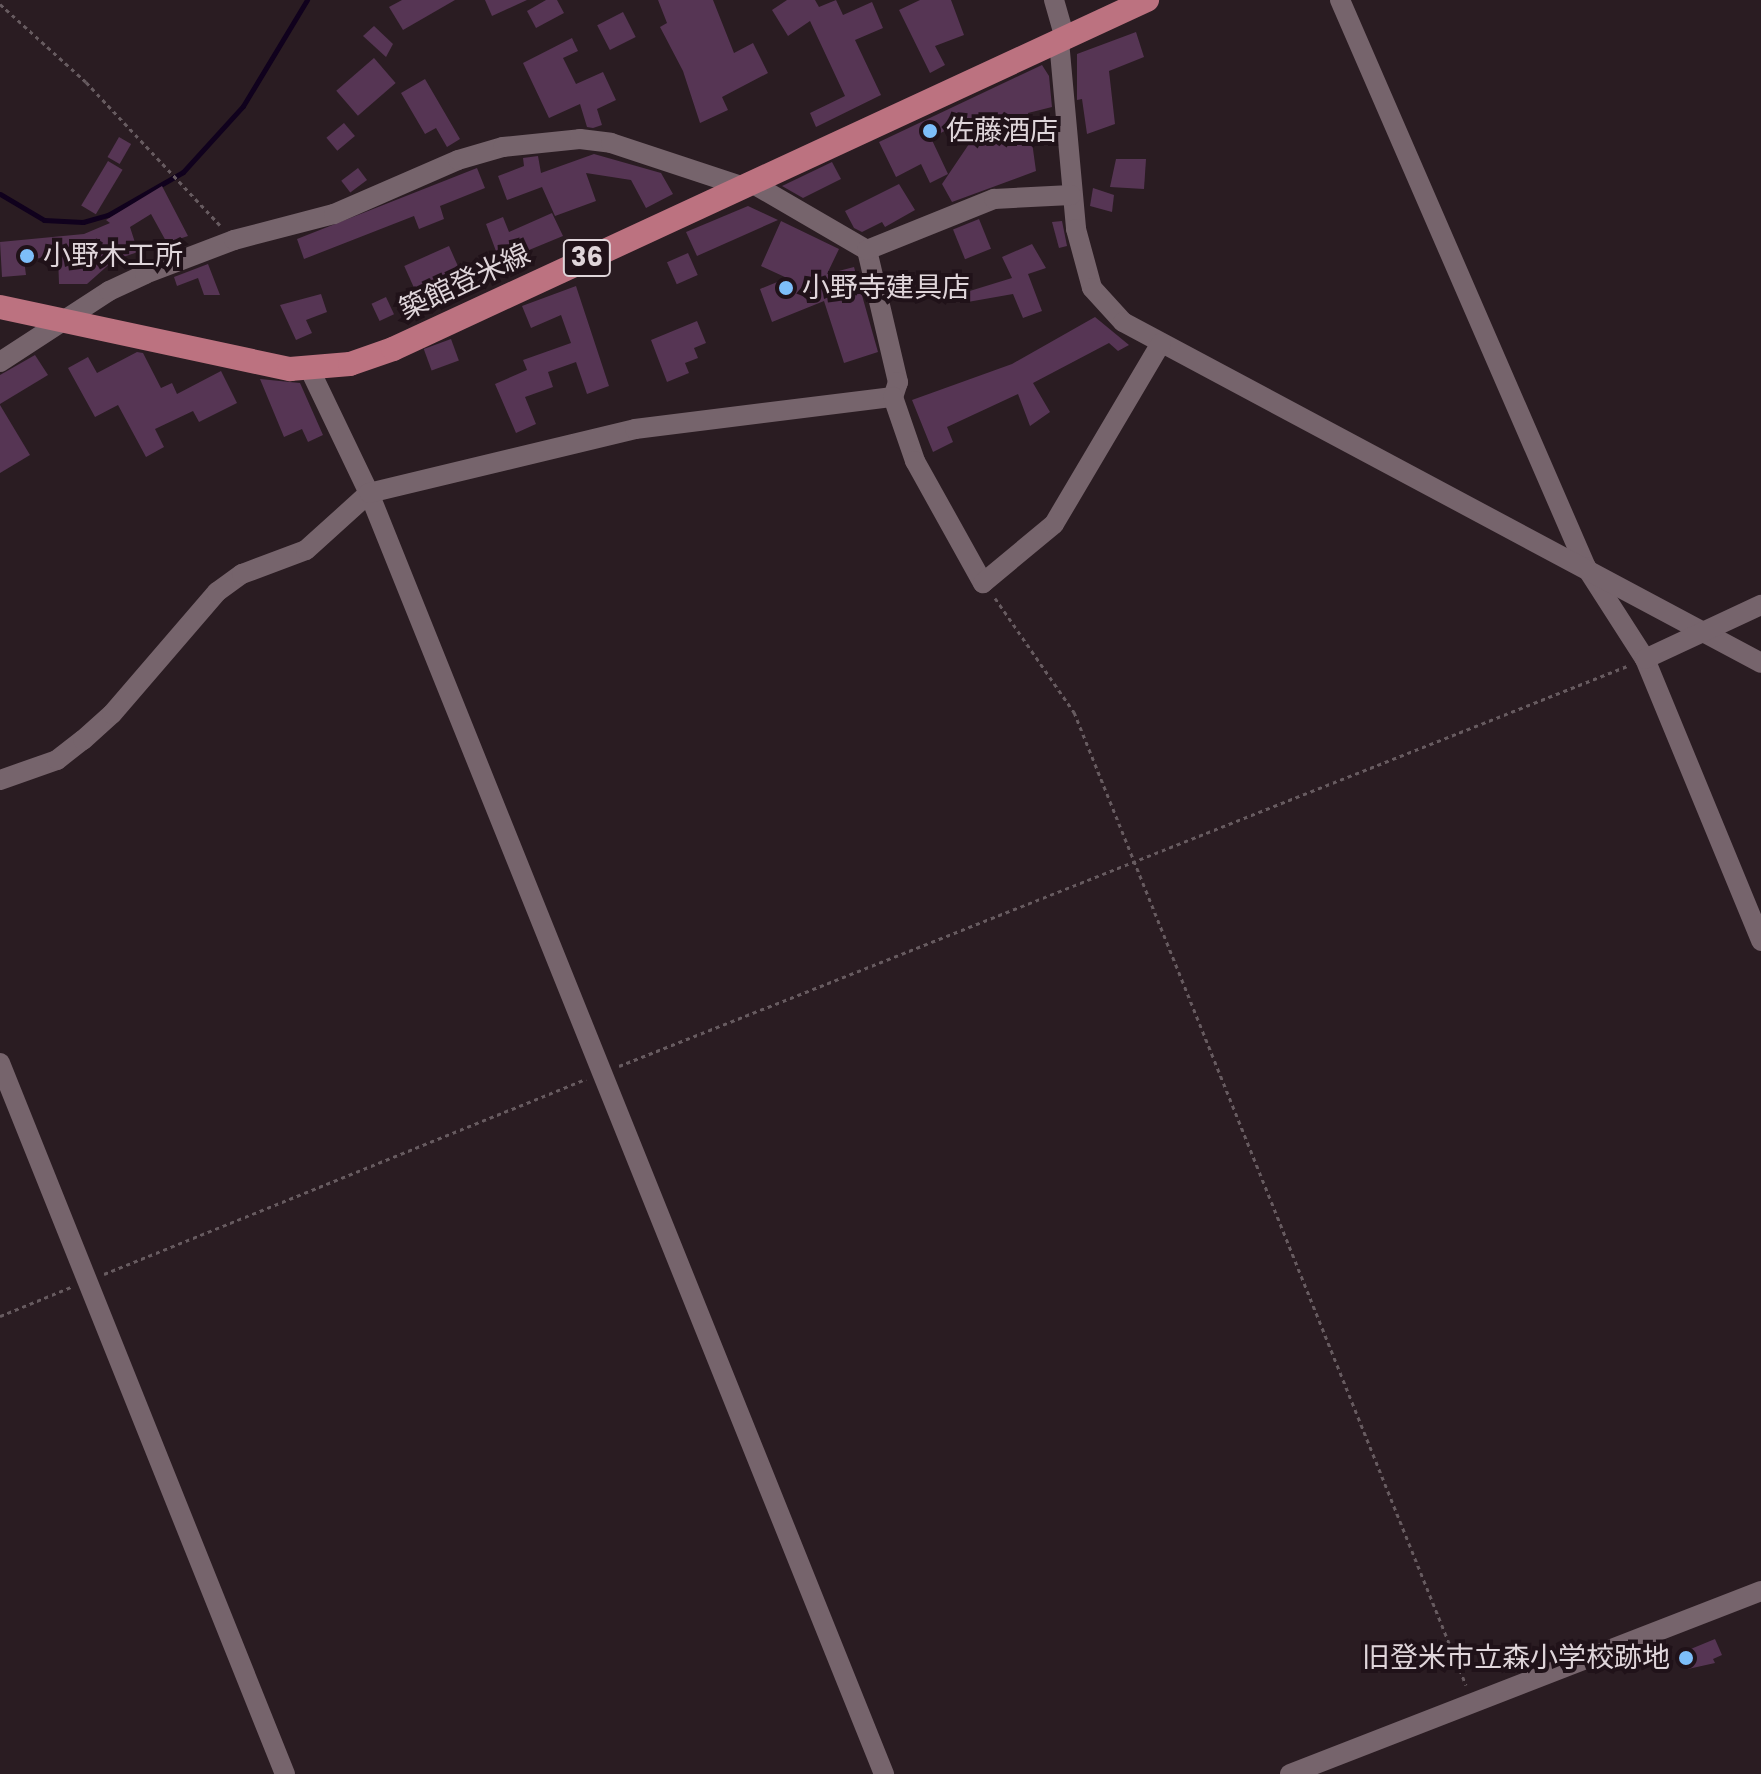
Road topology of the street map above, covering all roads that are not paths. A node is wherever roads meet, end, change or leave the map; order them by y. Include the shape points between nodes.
1 (1147, 0) edge
2 (1340, 0) edge
3 (1061, 5) edge
4 (1062, 39) junction
5 (746, 184) junction
6 (1071, 195) junction
7 (867, 250) junction
8 (0, 307) edge
9 (68, 322) junction
10 (1161, 343) junction
11 (0, 362) edge
12 (310, 370) junction
13 (893, 397) junction
14 (369, 493) junction
15 (1586, 567) junction
16 (1761, 605) edge
17 (1704, 632) junction
18 (1645, 659) junction
19 (1761, 663) edge
20 (0, 780) edge
21 (1761, 941) edge
22 (0, 1063) edge
23 (1761, 1591) edge
24 (285, 1774) edge
25 (884, 1774) edge
26 (1290, 1774) edge

1 - 4 main road, 築館登米線 / 36
2 - 15 street
3 - 4 street
4 - 5 main road, 築館登米線 / 36
4 - 6 street
5 - 7 street
5 - 9 street via 611,143 551,140 458,160 334,214 234,240 109,291
5 - 12 main road, 築館登米線 / 36 via 393,349
6 - 7 street via 994,199
6 - 10 street via 1092,288 1123,322
7 - 13 street via 898,382
8 - 9 main road, 築館登米線 / 36
9 - 11 street
9 - 12 main road, 築館登米線 / 36
10 - 13 street via 1054,524 983,583 915,461
10 - 15 street
12 - 14 street
13 - 14 street via 635,429
14 - 20 street via 306,550 242,574 217,592 112,714 83,740 57,760
14 - 25 street
15 - 17 street
15 - 18 street
16 - 17 street
17 - 18 street
17 - 19 street
18 - 21 street
22 - 24 street
23 - 26 street

